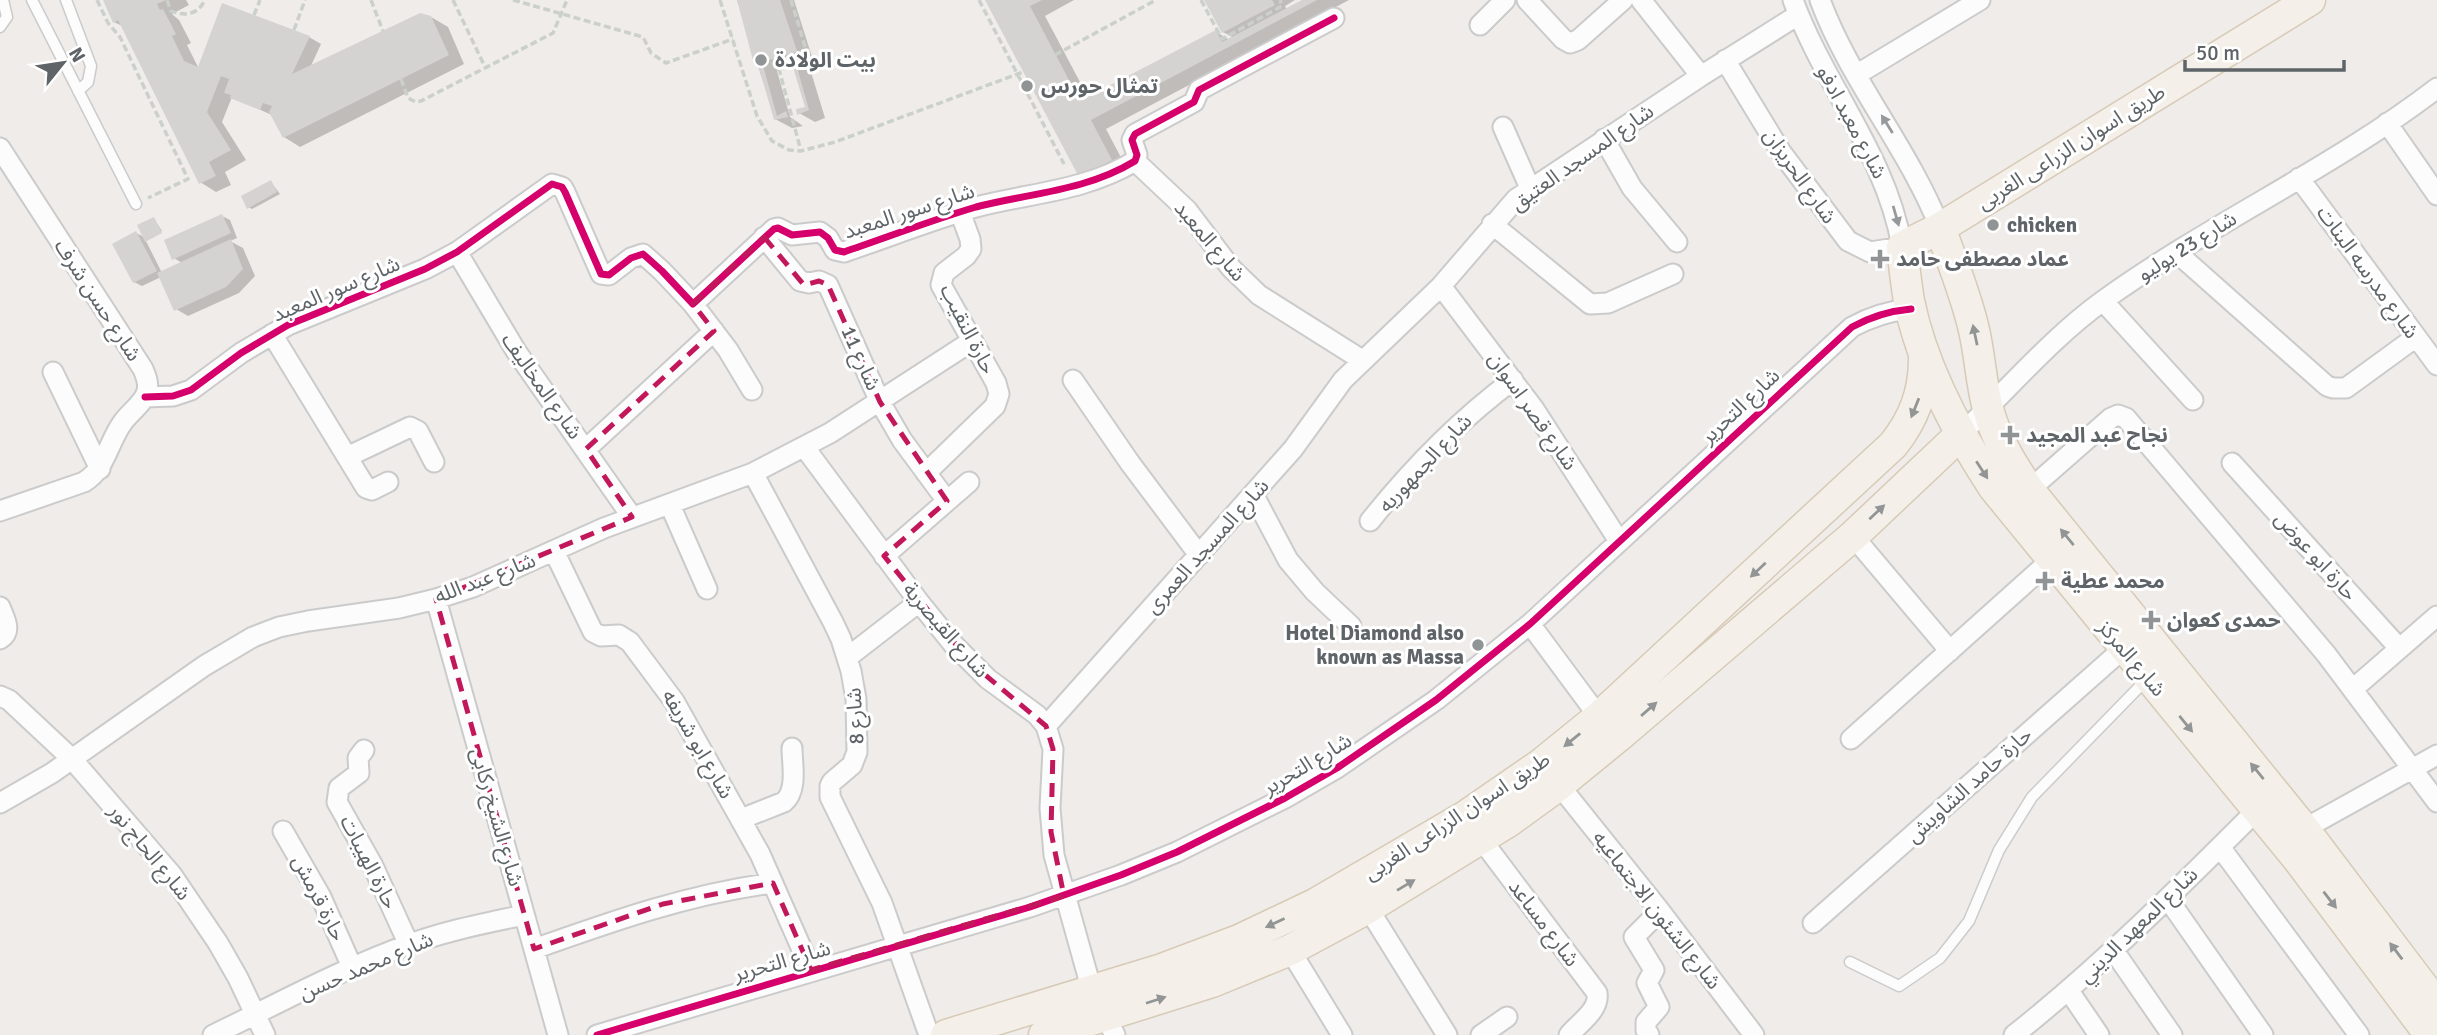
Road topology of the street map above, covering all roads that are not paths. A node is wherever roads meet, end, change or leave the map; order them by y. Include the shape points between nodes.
1 (3, 0) edge
2 (32, 0) edge
3 (66, 0) edge
4 (1506, 0) edge
5 (1527, 0) edge
6 (1623, 0) edge
7 (1641, 0) edge
8 (1820, 0) edge
9 (1980, 0) edge
10 (2310, 0) edge
11 (1795, 8) edge
12 (1334, 18) dead end
13 (1480, 25) dead end
14 (0, 27) edge
15 (1725, 60) junction
16 (1856, 75) junction
17 (1701, 76) junction
18 (2437, 88) edge
19 (78, 91) junction
20 (2388, 123) junction
21 (1503, 127) dead end
22 (1604, 139) junction
23 (0, 148) edge
24 (1135, 161) junction
25 (2299, 178) junction
26 (1530, 188) junction
27 (2437, 195) edge
28 (136, 204) road end
29 (960, 212) junction
30 (1492, 224) junction
31 (1940, 228) junction
32 (764, 237) junction
33 (1677, 242) dead end
34 (1902, 247) junction
35 (457, 252) junction
36 (2176, 252) junction
37 (1673, 274) dead end
38 (1441, 285) junction
39 (2103, 301) junction
40 (693, 304) junction
41 (1911, 309) junction
42 (714, 331) junction
43 (272, 334) junction
44 (2416, 337) junction
45 (972, 341) junction
46 (1921, 341) junction
47 (1362, 359) junction
48 (2437, 365) edge
49 (53, 372) dead end
50 (1073, 380) dead end
51 (1513, 380) junction
52 (752, 390) dead end
53 (145, 397) junction
54 (2193, 400) dead end
55 (880, 401) junction
56 (1988, 409) junction
57 (1961, 434) junction
58 (805, 448) junction
59 (586, 449) junction
60 (348, 457) junction
61 (434, 462) dead end
62 (2232, 463) dead end
63 (100, 469) junction
64 (753, 473) junction
65 (926, 473) junction
66 (388, 482) dead end
67 (969, 482) dead end
68 (2029, 490) junction
69 (1253, 494) junction
70 (947, 501) junction
71 (670, 505) junction
72 (0, 511) edge
73 (632, 517) junction
74 (1370, 521) dead end
75 (1853, 536) junction
76 (1619, 541) junction
77 (554, 551) junction
78 (1199, 555) junction
79 (884, 556) junction
80 (2051, 559) junction
81 (707, 590) dead end
82 (436, 599) junction
83 (919, 602) junction
84 (0, 607) edge
85 (2437, 616) edge
86 (1530, 624) junction
87 (1351, 626) dead end
88 (0, 639) edge
89 (2124, 648) junction
90 (2399, 648) junction
91 (1950, 651) junction
92 (848, 657) junction
93 (2161, 679) junction
94 (2353, 689) junction
95 (0, 696) edge
96 (1599, 717) junction
97 (1046, 726) junction
98 (1851, 739) dead end
99 (792, 748) dead end
100 (364, 750) dead end
101 (2437, 755) edge
102 (72, 760) junction
103 (2412, 769) junction
104 (1559, 785) junction
105 (2437, 802) edge
106 (0, 803) edge
107 (2257, 810) junction
108 (741, 819) junction
109 (2304, 830) junction
110 (284, 831) dead end
111 (1481, 839) junction
112 (2220, 847) junction
113 (773, 883) junction
114 (1064, 896) junction
115 (2168, 899) junction
116 (1368, 908) junction
117 (1660, 911) junction
118 (524, 915) junction
119 (1322, 917) junction
120 (1813, 923) dead end
121 (409, 945) junction
122 (897, 945) junction
123 (534, 949) junction
124 (1290, 950) junction
125 (2114, 951) junction
126 (1850, 962) dead end
127 (352, 967) junction
128 (811, 970) junction
129 (2069, 991) junction
130 (2437, 1005) edge
131 (1104, 1014) edge
132 (256, 1015) junction
133 (1507, 1017) dead end
134 (634, 1029) edge
135 (213, 1035) edge
136 (265, 1035) edge
137 (558, 1035) edge
138 (597, 1035) edge
139 (929, 1035) edge
140 (946, 1035) edge
141 (1044, 1035) edge
142 (1342, 1035) edge
143 (1447, 1035) edge
144 (1480, 1035) edge
145 (1569, 1035) edge
146 (1649, 1035) edge
147 (1754, 1035) edge
148 (2014, 1035) edge
149 (2099, 1035) edge
150 (2172, 1035) edge
151 (2263, 1035) edge
152 (2359, 1035) edge
153 (2430, 1035) edge

1 - 14 lane via 7,17
2 - 19 lane
3 - 19 lane via 91,66 88,82
4 - 13 street
5 - 6 street via 1570,43
7 - 17 street
8 - 16 street, شارع معبد ادفو
9 - 16 street
10 - 31 main road, طريق اسوان الزراعى الغربى
11 - 15 street, شارع المسجد العتيق
11 -> 34 street, شارع معبد ادفو via 1881,175
12 - 24 street via 1199,90 1194,102 1135,134
15 - 17 street, شارع المسجد العتيق
15 - 34 street, شارع الحريزان via 1781,152 1848,241 1870,251
31 -> 16 street, شارع معبد ادفو via 1920,181
17 - 22 street, شارع المسجد العتيق
18 - 20 street, شارع 23 يوليو
19 - 28 lane
20 - 25 street, شارع 23 يوليو
20 - 27 street
21 - 26 street
22 - 26 street, شارع المسجد العتيق
22 - 33 street via 1632,188
23 - 53 street, شارع حسن شرف via 143,369 148,383
24 - 29 street, شارع سور المعبد via 1073,188
24 - 47 street, شارع المعبد via 1187,210 1231,268 1259,295
25 - 36 street, شارع 23 يوليو
25 - 44 street, شارع مدرسه البنات
26 - 30 street, شارع المسجد العتيق
29 - 32 street, شارع سور المعبد via 844,251 835,250 820,233 792,235 778,228
29 - 45 street, حارة النقيب via 971,248 943,273 941,281
30 - 37 street via 1590,304 1608,303
30 - 38 street, شارع المسجد العتيق
31 - 34 main road, طريق اسوان الزراعى الغربى
56 -> 31 main road, شارع المركز via 1975,331
32 - 40 street
32 - 55 street, شارع 11 via 800,281 828,285
34 - 41 main road, شارع المركز
35 - 40 street, شارع سور المعبد via 547,186 557,184 565,192 601,274 609,275 634,255 643,254
35 - 43 street, شارع سور المعبد via 403,280
35 - 59 street, شارع المخاليف via 516,351
36 - 39 street, شارع 23 يوليو
36 - 44 street via 2327,386 2346,388
38 - 47 street, شارع المسجد العتيق
38 - 51 street, شارع قصر اسوان
39 - 54 street
39 - 56 street, شارع 23 يوليو via 2040,353
40 - 42 street
41 - 46 main road, شارع المركز
41 - 76 street, شارع التحرير via 1881,314 1852,327
42 - 52 street
42 - 59 street
43 - 53 street, شارع سور المعبد via 191,390
43 - 60 street
44 - 48 street, شارع مدرسه البنات
45 - 55 street, شارع عبد الله
45 - 65 street, حارة النقيب via 996,383 998,401
46 - 57 main road, شارع المركز
46 -> 96 main road, طريق اسوان الزراعى الغربى via 1924,378 1920,397 1893,445
47 - 69 street, شارع المسجد العمرى
49 - 63 street
50 - 78 street
51 - 74 street, شارع الجمهوريه via 1429,451
51 - 76 street, شارع قصر اسوان
53 - 63 street via 114,435
55 - 58 street, شارع عبد الله
55 - 65 street, شارع 11
56 - 57 street, شارع 23 يوليو
56 - 68 main road, شارع المركز via 2001,444
75 -> 57 main road, طريق اسوان الزراعى الغربى
57 -> 80 main road, شارع المركز via 1994,488
58 - 64 street, شارع عبد الله
58 - 79 street, شارع القيصرية
59 - 73 street, شارع المخاليف
60 - 61 street via 410,427 418,431
60 - 66 street via 366,488 372,490
62 - 90 street, حارة ابو عوض
63 - 72 street via 84,482
64 - 71 street, شارع عبد الله
64 - 92 street, شارع 8
65 - 70 street, شارع 11
67 - 70 street
93 -> 68 main road, شارع المركز
68 - 94 street via 2111,418 2126,418
69 - 78 street, شارع المسجد العمرى
69 - 87 street via 1288,560
70 - 79 street
71 - 73 street, شارع عبد الله
71 - 81 street
73 - 77 street, شارع عبد الله
75 - 91 street
104 -> 75 main road, طريق اسوان الزراعى الغربى
76 - 86 street, شارع التحرير
77 - 82 street, شارع عبد الله
77 - 108 street, شارع ابو شريفه via 593,632 624,638 646,661
78 - 97 street, شارع المسجد العمرى
79 - 83 street, شارع القيصرية
80 - 89 main road, شارع المركز
80 - 91 street
82 - 102 street, شارع عبد الله via 279,627 253,637 204,666
82 - 118 street, شارع الشيخ ركابى
83 - 92 street
83 - 97 street, شارع القيصرية via 971,663
84 - 88 street via 7,629
85 - 90 street
86 - 96 street
86 - 114 street, شارع التحرير via 1436,700 1326,774 1177,852
89 - 93 main road, شارع المركز
89 - 120 street, حارة حامد الشاويش
90 - 94 street
91 - 98 street
92 - 122 street, شارع 8 via 856,699 857,752 852,765 830,786 830,797 882,903
93 -> 107 main road, شارع المركز
109 -> 93 main road, شارع المركز
93 - 126 lane via 2032,797 1999,850 1969,921 1940,958 1899,986
94 - 103 street
95 - 102 street, شارع الحاج نور
96 -> 119 main road, طريق اسوان الزراعى الغربى via 1541,764
97 - 114 street via 1053,749 1051,832
99 - 108 street via 790,797
100 - 121 street, حارة الهيبات via 358,758 359,773 339,788 337,802
101 - 103 street
102 - 106 street, شارع عبد الله
102 - 132 street, شارع الحاج نور via 172,875 218,943
103 - 105 street
103 - 109 street
104 - 111 main road, طريق اسوان الزراعى الغربى
104 - 117 street, شارع الشئون الاجتماعيه
107 - 112 street, شارع المعهد الديني
107 -> 153 main road, شارع المركز
108 - 113 street, شارع ابو شريفه
130 -> 109 main road, شارع المركز
110 - 127 street, حارة قرمش via 321,897
116 -> 111 main road, طريق اسوان الزراعى الغربى
111 - 145 street, شارع مساعد via 1597,993 1595,1008
112 - 115 street, شارع المعهد الديني
112 - 152 street
113 - 123 street via 663,904
113 - 128 street, شارع ابو شريفه
114 - 122 street, شارع التحرير
114 - 131 street
115 - 125 street, شارع المعهد الديني
115 - 151 street
116 - 119 main road, طريق اسوان الزراعى الغربى
116 - 143 street
117 - 146 street via 1634,937 1654,970 1647,983 1659,1007 1646,1022
117 - 147 street, شارع الشئون الاجتماعيه
118 - 121 street, شارع محمد حسن
118 - 123 street, شارع الشيخ ركابى
119 - 124 main road, طريق اسوان الزراعى الغربى
119 -> 131 main road, طريق اسوان الزراعى الغربى via 1201,956
121 - 127 street, شارع محمد حسن
122 - 128 street, شارع التحرير
122 - 139 street, شارع 8
123 - 137 street, شارع الشيخ ركابى
131 -> 124 main road, طريق اسوان الزراعى الغربى via 1212,982
124 - 142 street
125 - 129 street, شارع المعهد الديني
125 - 150 street
127 - 132 street, شارع محمد حسن
128 - 134 street, شارع التحرير
129 - 148 street, شارع المعهد الديني
129 - 149 street
131 - 140 main road, طريق اسوان الزراعى الغربى
131 - 141 main road, طريق اسوان الزراعى الغربى
132 - 135 street, شارع محمد حسن
132 - 136 street, شارع الحاج نور
133 - 144 street
134 - 138 street, شارع التحرير

